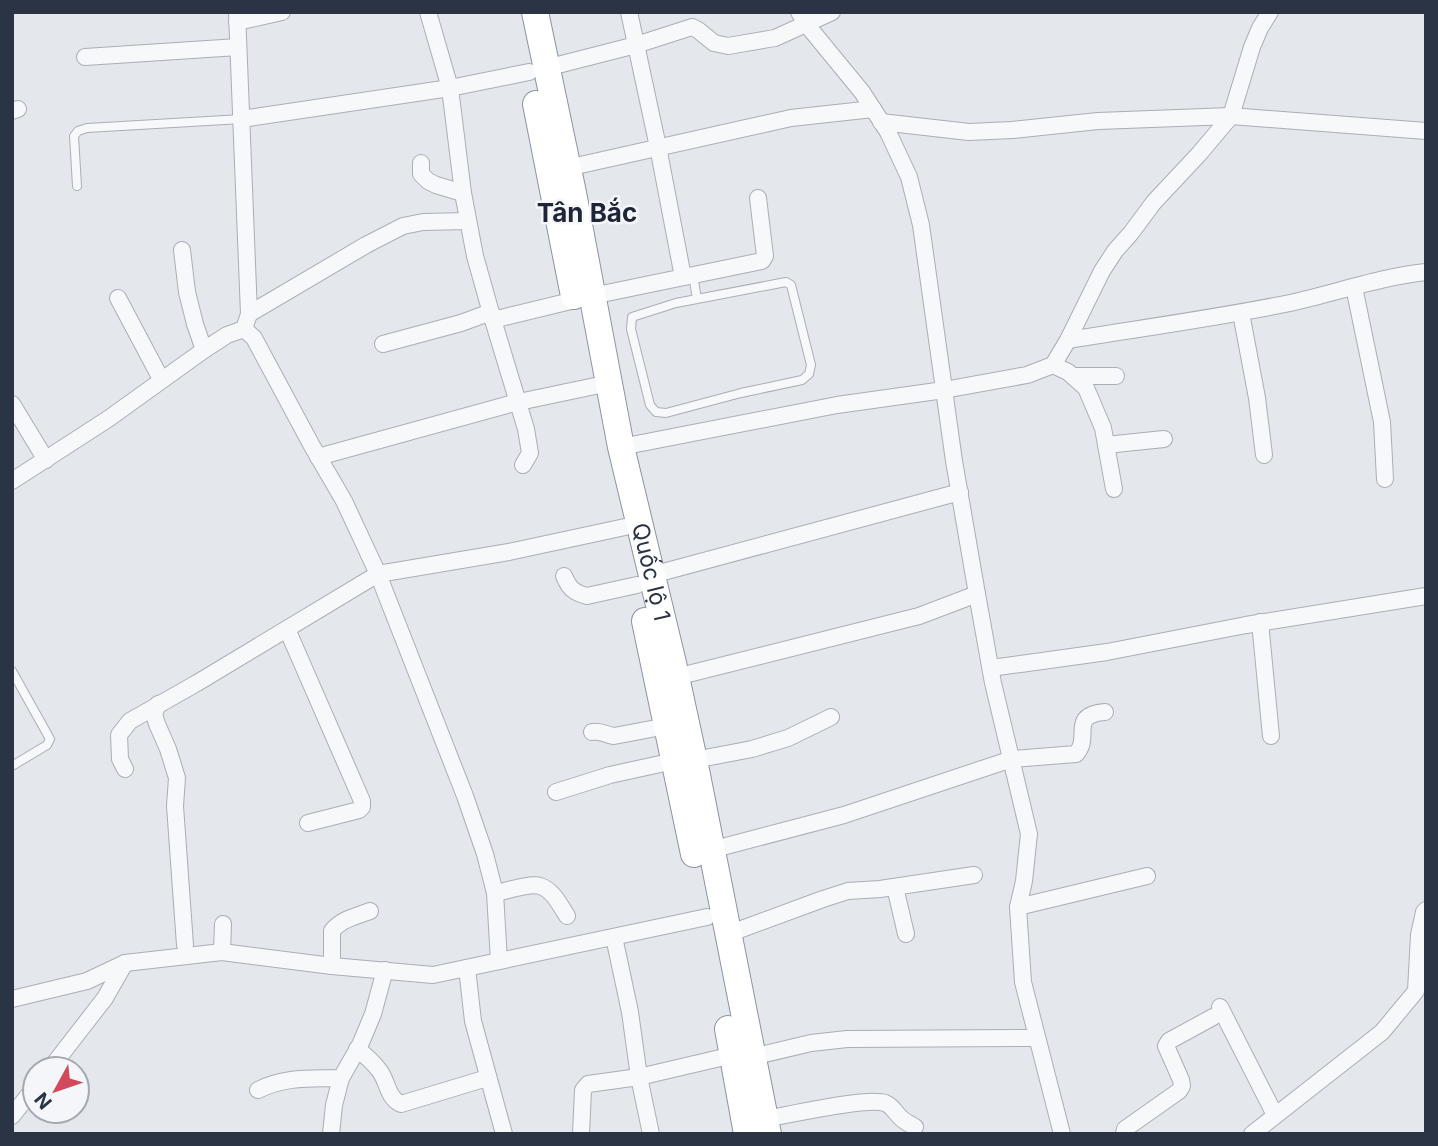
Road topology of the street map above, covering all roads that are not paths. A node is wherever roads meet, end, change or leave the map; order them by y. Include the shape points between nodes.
1 (282, 12) edge
2 (428, 12) edge
3 (517, 12) edge
4 (535, 12) edge
5 (629, 12) edge
6 (832, 12) edge
7 (1270, 12) edge
8 (237, 17) edge
9 (803, 18) edge
10 (636, 45) junction
11 (238, 47) junction
12 (85, 57) dead end
13 (538, 70) junction
14 (450, 88) junction
15 (877, 115) junction
16 (1231, 116) junction
17 (242, 120) junction
18 (1426, 131) edge
19 (658, 147) junction
20 (421, 163) dead end
21 (568, 168) junction
22 (77, 186) dead end
23 (463, 193) junction
24 (758, 198) dead end
25 (468, 221) junction
26 (182, 250) dead end
27 (1426, 272) edge
28 (688, 276) junction
29 (1354, 287) junction
30 (118, 298) dead end
31 (583, 298) junction
32 (697, 299) junction
33 (1241, 313) junction
34 (492, 316) junction
35 (246, 321) junction
36 (1068, 340) junction
37 (383, 344) dead end
38 (204, 350) junction
39 (1053, 365) junction
40 (1073, 376) junction
41 (1116, 376) dead end
42 (161, 379) junction
43 (595, 386) junction
44 (944, 390) junction
45 (518, 402) junction
46 (12, 404) edge
47 (1164, 439) dead end
48 (1106, 446) junction
49 (621, 447) junction
50 (1264, 455) dead end
51 (318, 457) junction
52 (46, 460) junction
53 (523, 465) dead end
54 (1385, 479) dead end
55 (12, 481) edge
56 (1114, 489) dead end
57 (960, 492) junction
58 (625, 527) junction
59 (378, 574) junction
60 (564, 576) dead end
61 (645, 580) junction
62 (977, 594) junction
63 (1426, 596) edge
64 (1260, 622) junction
65 (287, 629) junction
66 (991, 668) junction
67 (12, 671) edge
68 (676, 677) junction
69 (158, 705) junction
70 (1105, 712) dead end
71 (831, 717) dead end
72 (667, 726) junction
73 (592, 732) dead end
74 (1272, 736) dead end
75 (1012, 759) junction
76 (684, 760) junction
77 (12, 766) edge
78 (125, 769) dead end
79 (556, 792) dead end
80 (308, 823) dead end
81 (711, 850) junction
82 (974, 875) dead end
83 (1147, 876) dead end
84 (895, 887) junction
85 (495, 893) junction
86 (1018, 907) junction
87 (1426, 910) edge
88 (370, 911) dead end
89 (566, 916) dead end
90 (707, 917) junction
91 (223, 924) dead end
92 (728, 934) junction
93 (906, 934) dead end
94 (614, 937) junction
95 (185, 945) dead end
96 (222, 952) junction
97 (499, 961) junction
98 (125, 963) junction
99 (332, 966) junction
100 (467, 968) junction
101 (385, 970) junction
102 (1421, 995) edge
103 (12, 999) edge
104 (1037, 1038) junction
105 (357, 1049) junction
106 (61, 1055) edge
107 (742, 1056) junction
108 (639, 1077) junction
109 (341, 1078) junction
110 (487, 1078) junction
111 (258, 1090) dead end
112 (1275, 1115) junction
113 (915, 1127) dead end
114 (760, 1129) edge
115 (331, 1134) edge
116 (504, 1134) edge
117 (581, 1134) edge
118 (651, 1134) edge
119 (1062, 1134) edge
120 (1124, 1134) edge
121 (1252, 1134) edge

1 - 8 street
2 - 14 street
3 - 13 highway, Quốc lộ 1
4 - 13 highway, Quốc lộ 1
5 - 10 street
6 - 9 street
7 - 16 street via 1252,47
8 - 11 street
9 - 10 street via 775,38 728,46 714,43 692,27
9 - 15 street
10 - 13 street
10 - 19 street
11 - 12 street
11 - 17 street
13 - 14 street
13 - 21 highway, Quốc lộ 1
13 - 31 highway, Quốc lộ 1
14 - 17 street
14 - 23 street
15 - 16 street via 969,132
15 - 19 street via 791,118
15 - 44 street via 909,177 921,225
16 - 18 street
16 - 36 street via 1115,251
17 - 22 lane via 78,131 74,136
17 - 35 street
19 - 21 street
19 - 28 street
20 - 23 street via 421,174 428,181
21 - 31 highway, Quốc lộ 1
23 - 25 street
24 - 28 street via 764,259
25 - 34 street
25 - 35 street via 402,226
26 - 38 street via 187,292
27 - 29 street
28 - 31 street
28 - 32 lane
29 - 33 street
29 - 54 street via 1382,422
30 - 42 street
31 - 34 street
31 - 43 highway, Quốc lộ 1
31 - 49 highway, Quốc lộ 1
32 - 32 lane via 786,282 791,285 811,365 808,374 802,380 666,414 656,412 650,405 632,317
33 - 36 street
33 - 50 street
34 - 37 street
34 - 45 street
35 - 38 street
35 - 51 street
36 - 39 street
38 - 42 street
39 - 40 street
39 - 44 street via 1027,375
40 - 41 street
40 - 48 street via 1086,388
42 - 52 street
43 - 45 street
43 - 58 highway, Quốc lộ 1
44 - 49 street via 837,405
44 - 57 street
45 - 51 street
45 - 53 street via 530,453
46 - 52 street
47 - 48 street
48 - 56 street
49 - 61 highway, Quốc lộ 1
51 - 59 street
52 - 55 street
57 - 61 street
57 - 62 street
58 - 59 street
58 - 61 highway, Quốc lộ 1
59 - 65 street
59 - 85 street via 465,796
60 - 61 street via 568,587 587,596
61 - 68 highway, Quốc lộ 1
61 - 72 highway, Quốc lộ 1
62 - 66 street
62 - 68 street via 919,616
63 - 64 street
64 - 66 street via 1107,652
64 - 74 street
65 - 69 street
65 - 80 street via 362,801 359,810
66 - 75 street
67 - 77 lane via 50,739
68 - 76 highway, Quốc lộ 1
69 - 78 street via 130,721 119,735
69 - 95 street via 154,714 177,778
70 - 75 street via 1086,718 1076,754
71 - 76 street via 776,742
72 - 73 street via 614,736
72 - 76 highway, Quốc lộ 1
75 - 81 street via 844,815
75 - 86 street via 1029,834
76 - 79 street
76 - 81 highway, Quốc lộ 1
76 - 90 highway, Quốc lộ 1
81 - 92 highway, Quốc lộ 1
82 - 84 street
83 - 86 street
84 - 92 street via 848,891
84 - 93 street
85 - 89 street via 540,886 556,898
85 - 97 street
86 - 104 street via 1023,982
87 - 102 street via 1419,935
88 - 99 street via 334,927
90 - 94 street
90 - 107 highway, Quốc lộ 1
91 - 96 street
92 - 107 highway, Quốc lộ 1
94 - 97 street
94 - 108 street
96 - 98 street
96 - 99 street
97 - 100 street
98 - 103 street via 87,981
98 - 106 street via 105,998
99 - 101 street
100 - 101 street via 433,975
100 - 110 street via 473,1021
101 - 105 street
102 - 112 street via 1382,1032
104 - 107 street via 847,1039
104 - 119 street
105 - 109 street
105 - 110 street via 380,1070 390,1093 401,1104
107 - 108 street
107 - 114 highway, Quốc lộ 1
108 - 117 street via 584,1086
108 - 118 street
109 - 111 street via 286,1080
109 - 115 street
110 - 116 street
112 - 120 street via 1216,1012 1169,1041 1166,1046 1182,1086
112 - 121 street
113 - 114 street via 883,1102 858,1103

